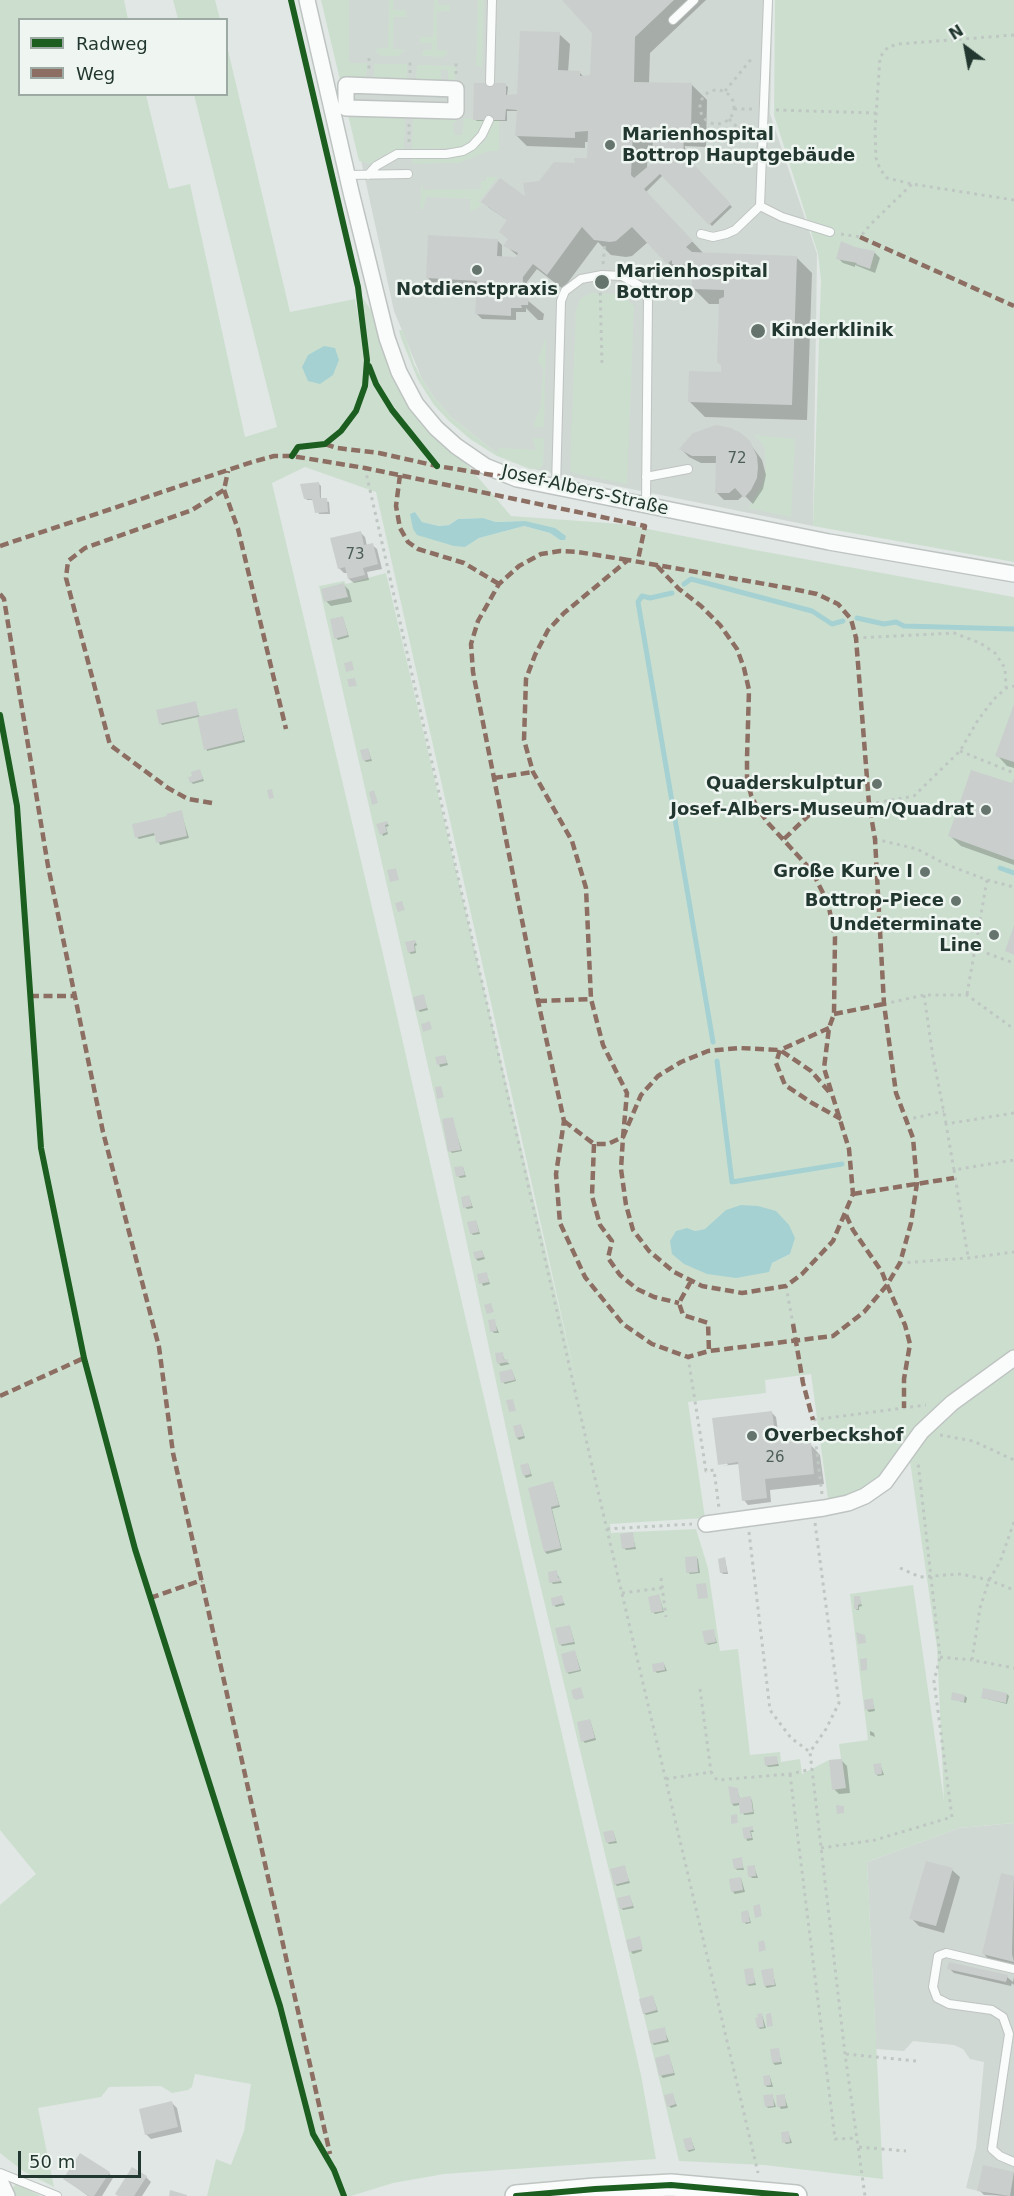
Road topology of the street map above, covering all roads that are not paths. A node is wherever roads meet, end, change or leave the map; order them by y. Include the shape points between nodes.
1 (307, 0) edge
2 (492, 0) edge
3 (694, 0) edge
4 (768, 0) edge
5 (673, 20) dead end
6 (490, 82) dead end
7 (346, 85) joint
8 (489, 120) dead end
9 (408, 174) dead end
10 (347, 175) junction
11 (368, 175) junction
12 (760, 206) junction
13 (830, 232) road end
14 (701, 234) dead end
15 (688, 470) dead end
16 (646, 477) junction
17 (556, 487) junction
18 (646, 504) junction
19 (1014, 574) edge
20 (1014, 1358) edge
21 (713, 1522) road end
22 (1014, 1969) edge
23 (1014, 2162) edge
24 (0, 2172) edge
25 (0, 2181) edge
26 (7, 2196) edge
27 (57, 2196) edge
28 (516, 2196) edge
29 (796, 2196) edge

1 - 10 street, Josef-Albers-Straße
2 - 6 lane
3 - 5 lane
4 - 12 lane
7 - 7 street via 456,89 456,111 346,108
8 - 11 lane via 482,135 463,151 397,154 375,166
9 - 11 lane
10 - 11 lane
10 - 17 street, Josef-Albers-Straße via 387,338 416,404 436,428 485,466 517,479
12 - 13 lane via 782,218
12 - 14 lane via 735,230 713,237
15 - 16 lane
16 - 17 lane via 648,299 645,291 622,276 591,275 571,284 561,301
16 - 18 lane
17 - 18 street, Josef-Albers-Straße
18 - 19 street, Josef-Albers-Straße via 829,542
20 - 21 street via 952,1403 921,1432 885,1482 865,1496 819,1509
22 - 23 lane via 946,1953 938,1956 933,1988 937,1998 949,2004 992,2010 1003,2017 1009,2034 992,2149
24 - 27 lane
25 - 26 street
28 - 29 main road via 671,2185

